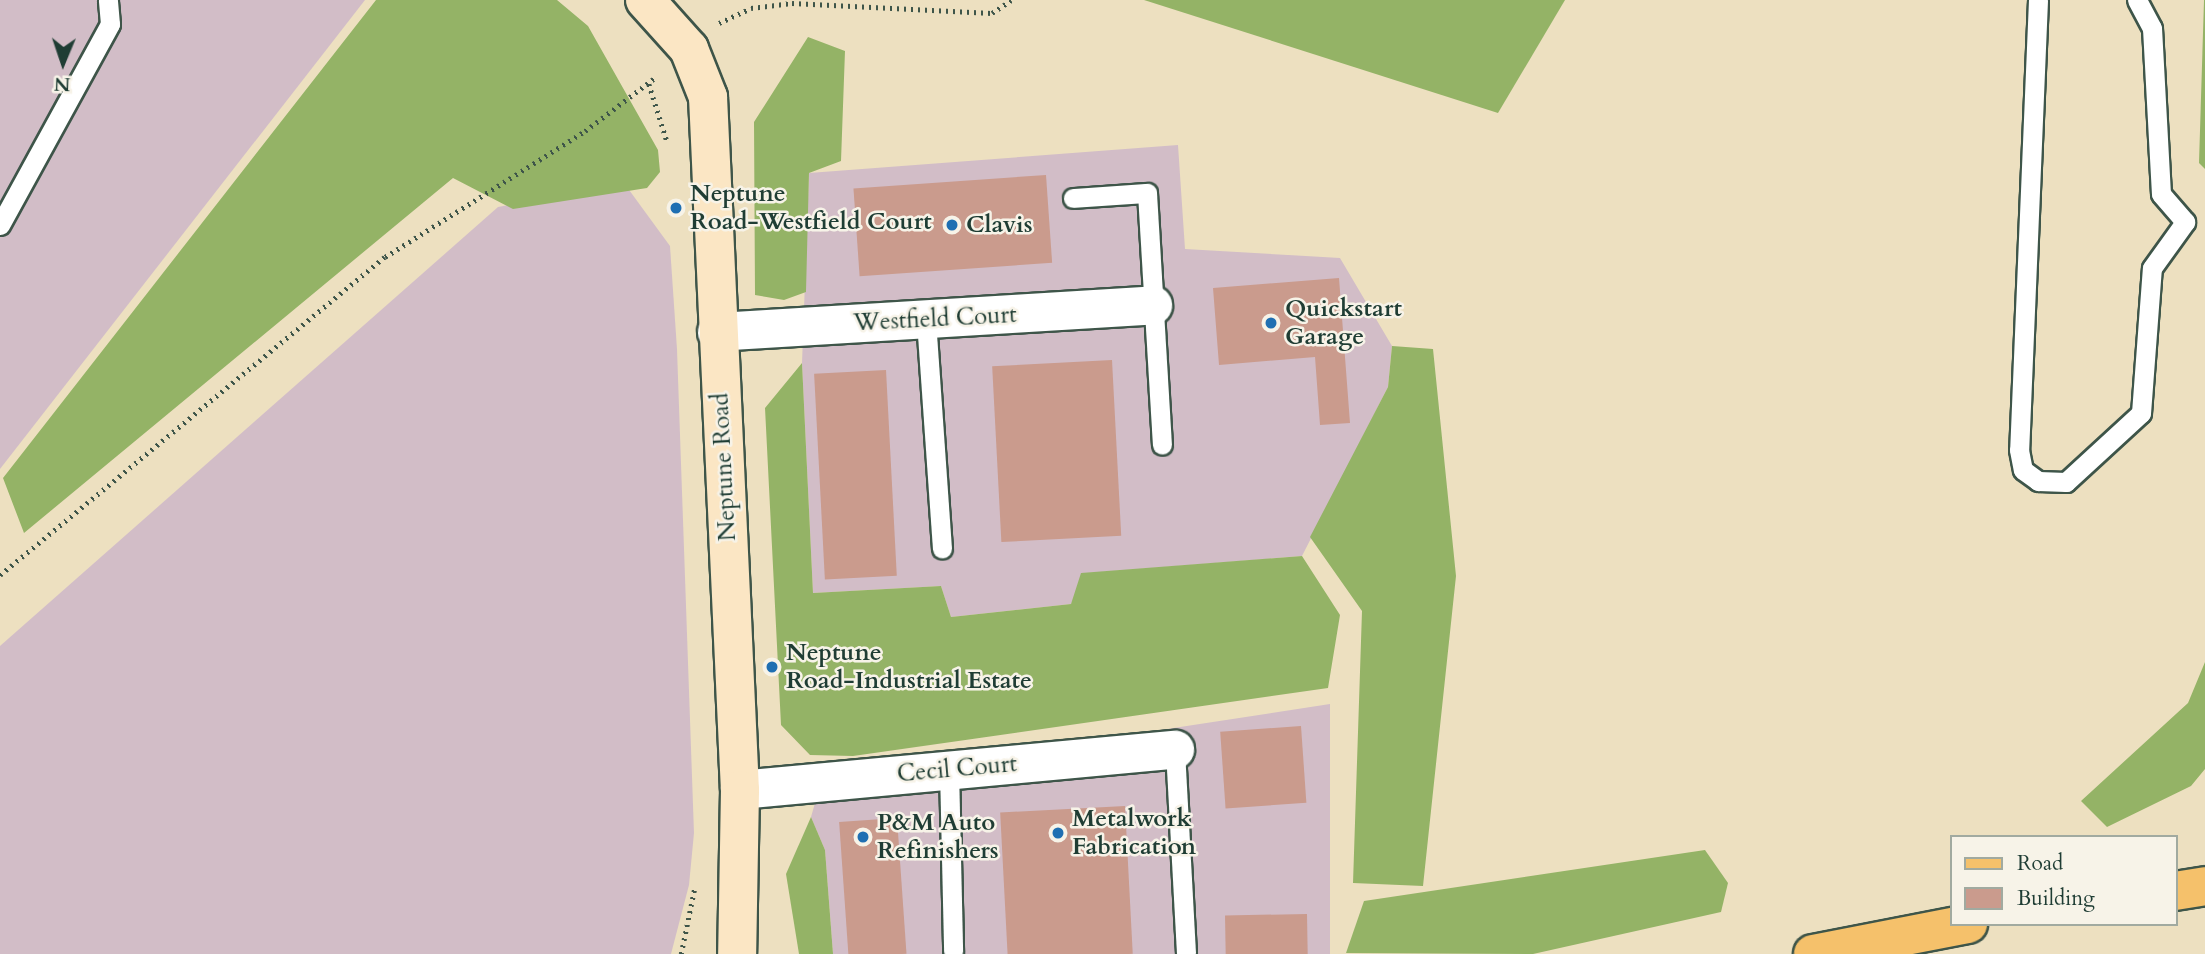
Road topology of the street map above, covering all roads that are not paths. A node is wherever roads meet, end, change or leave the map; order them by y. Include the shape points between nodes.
1 (108, 0) edge
2 (645, 0) edge
3 (2038, 0) edge
4 (2137, 0) edge
5 (1073, 198) dead end
6 (2185, 222) junction
7 (2205, 222) edge
8 (0, 225) edge
9 (1153, 305) junction
10 (926, 320) junction
11 (717, 332) junction
12 (1163, 445) dead end
13 (942, 548) dead end
14 (1175, 750) joint
15 (949, 769) junction
16 (740, 790) junction
17 (2205, 886) edge
18 (2177, 891) edge
19 (1958, 926) edge
20 (953, 951) dead end
21 (1186, 953) edge
22 (737, 954) edge
23 (1813, 954) edge

1 - 8 lane via 104,36
2 - 11 street, Neptune Road via 689,49 708,97
3 - 6 lane via 2019,450 2023,470 2038,481 2066,482 2141,413 2152,268
4 - 6 lane via 2152,28 2161,194
5 - 9 lane via 1147,193
6 - 7 lane
9 - 10 street, Westfield Court
9 - 12 lane
10 - 11 street, Westfield Court
10 - 13 lane
11 - 16 street, Neptune Road
14 - 15 street, Cecil Court
14 - 21 lane
15 - 16 street, Cecil Court
15 - 20 lane
16 - 22 street, Neptune Road
17 - 18 main road
19 - 23 main road

